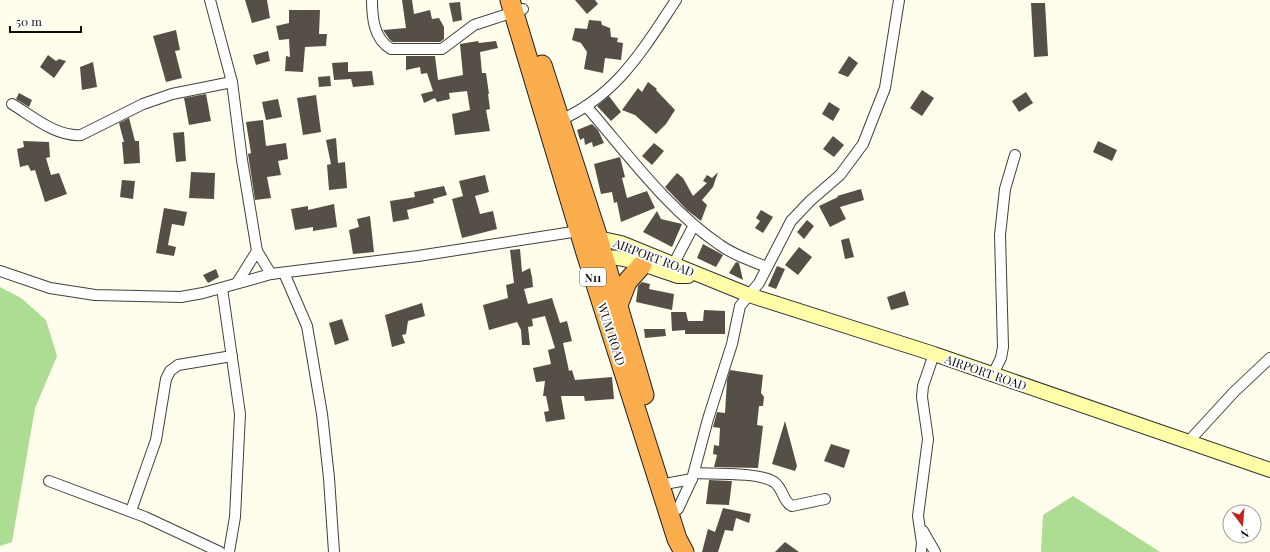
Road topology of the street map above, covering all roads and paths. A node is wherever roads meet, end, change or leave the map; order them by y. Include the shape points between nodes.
1 (210, 0) edge
2 (372, 0) edge
3 (676, 0) edge
4 (899, 0) edge
5 (516, 5) edge
6 (232, 82) junction
7 (12, 104) dead end
8 (586, 106) junction
9 (554, 123) junction
10 (1015, 155) dead end
11 (694, 225) junction
12 (586, 237) junction
13 (257, 251) junction
14 (596, 258) junction
15 (642, 265) junction
16 (673, 265) junction
17 (767, 267) junction
18 (0, 271) edge
19 (284, 273) junction
20 (271, 274) junction
21 (702, 276) junction
22 (237, 283) junction
23 (222, 288) junction
24 (749, 295) junction
25 (618, 306) junction
26 (934, 354) junction
27 (232, 356) junction
28 (1270, 358) edge
29 (992, 374) junction
30 (1189, 441) junction
31 (1270, 470) edge
32 (693, 476) junction
33 (49, 481) dead end
34 (670, 483) junction
35 (825, 499) dead end
36 (678, 509) junction
37 (131, 511) junction
38 (918, 524) junction
39 (220, 552) edge
40 (229, 552) edge
41 (334, 552) edge
42 (685, 552) edge
43 (921, 552) edge
44 (935, 552) edge

1 - 6 street
2 - 5 street via 377,37 391,49 442,49 474,25
3 - 8 street via 629,69
4 - 17 street via 885,88 863,144 840,175 810,200 791,221
5 - 9 highway, WUM ROAD / N11
6 - 7 street via 165,96 143,104 81,135 70,136
6 - 13 street
8 - 9 street
8 - 11 street via 672,205
9 - 12 highway, WUM ROAD / N11
10 - 29 street via 1005,188 1000,234 1003,346 1001,358
11 - 16 street
11 - 17 street via 721,246
12 - 14 highway, WUM ROAD / N11
12 - 16 main road, AIRPORT ROAD via 621,243
12 - 19 street
13 - 20 street
13 - 22 street
14 - 15 main road, AIRPORT ROAD
14 - 25 highway, WUM ROAD / N11
14 - 42 highway, WUM ROAD / N11 via 677,539
15 - 21 main road, AIRPORT ROAD via 678,276
15 - 25 highway via 626,282
16 - 21 main road, AIRPORT ROAD
17 - 24 street
18 - 23 street via 50,288 95,295 181,297
19 - 20 street
19 - 41 street via 307,326 322,414
20 - 22 street
21 - 24 main road, AIRPORT ROAD
22 - 23 street
23 - 27 street
24 - 26 main road, AIRPORT ROAD
24 - 32 street via 740,306 732,344
25 - 34 highway, WUM ROAD / N11
26 - 29 main road, AIRPORT ROAD
26 - 38 street via 923,386 922,397 928,439
27 - 37 street via 178,365 170,371 166,379 156,440
27 - 40 street via 240,414 235,517
28 - 30 street via 1234,392
29 - 30 main road, AIRPORT ROAD
30 - 31 main road, AIRPORT ROAD
32 - 34 street
32 - 35 street via 760,477 773,481 780,487 788,504 792,506
32 - 36 street
33 - 37 street
34 - 36 highway, WUM ROAD / N11
36 - 42 highway, WUM ROAD / N11 via 686,535
37 - 39 street
38 - 43 street
38 - 44 street

